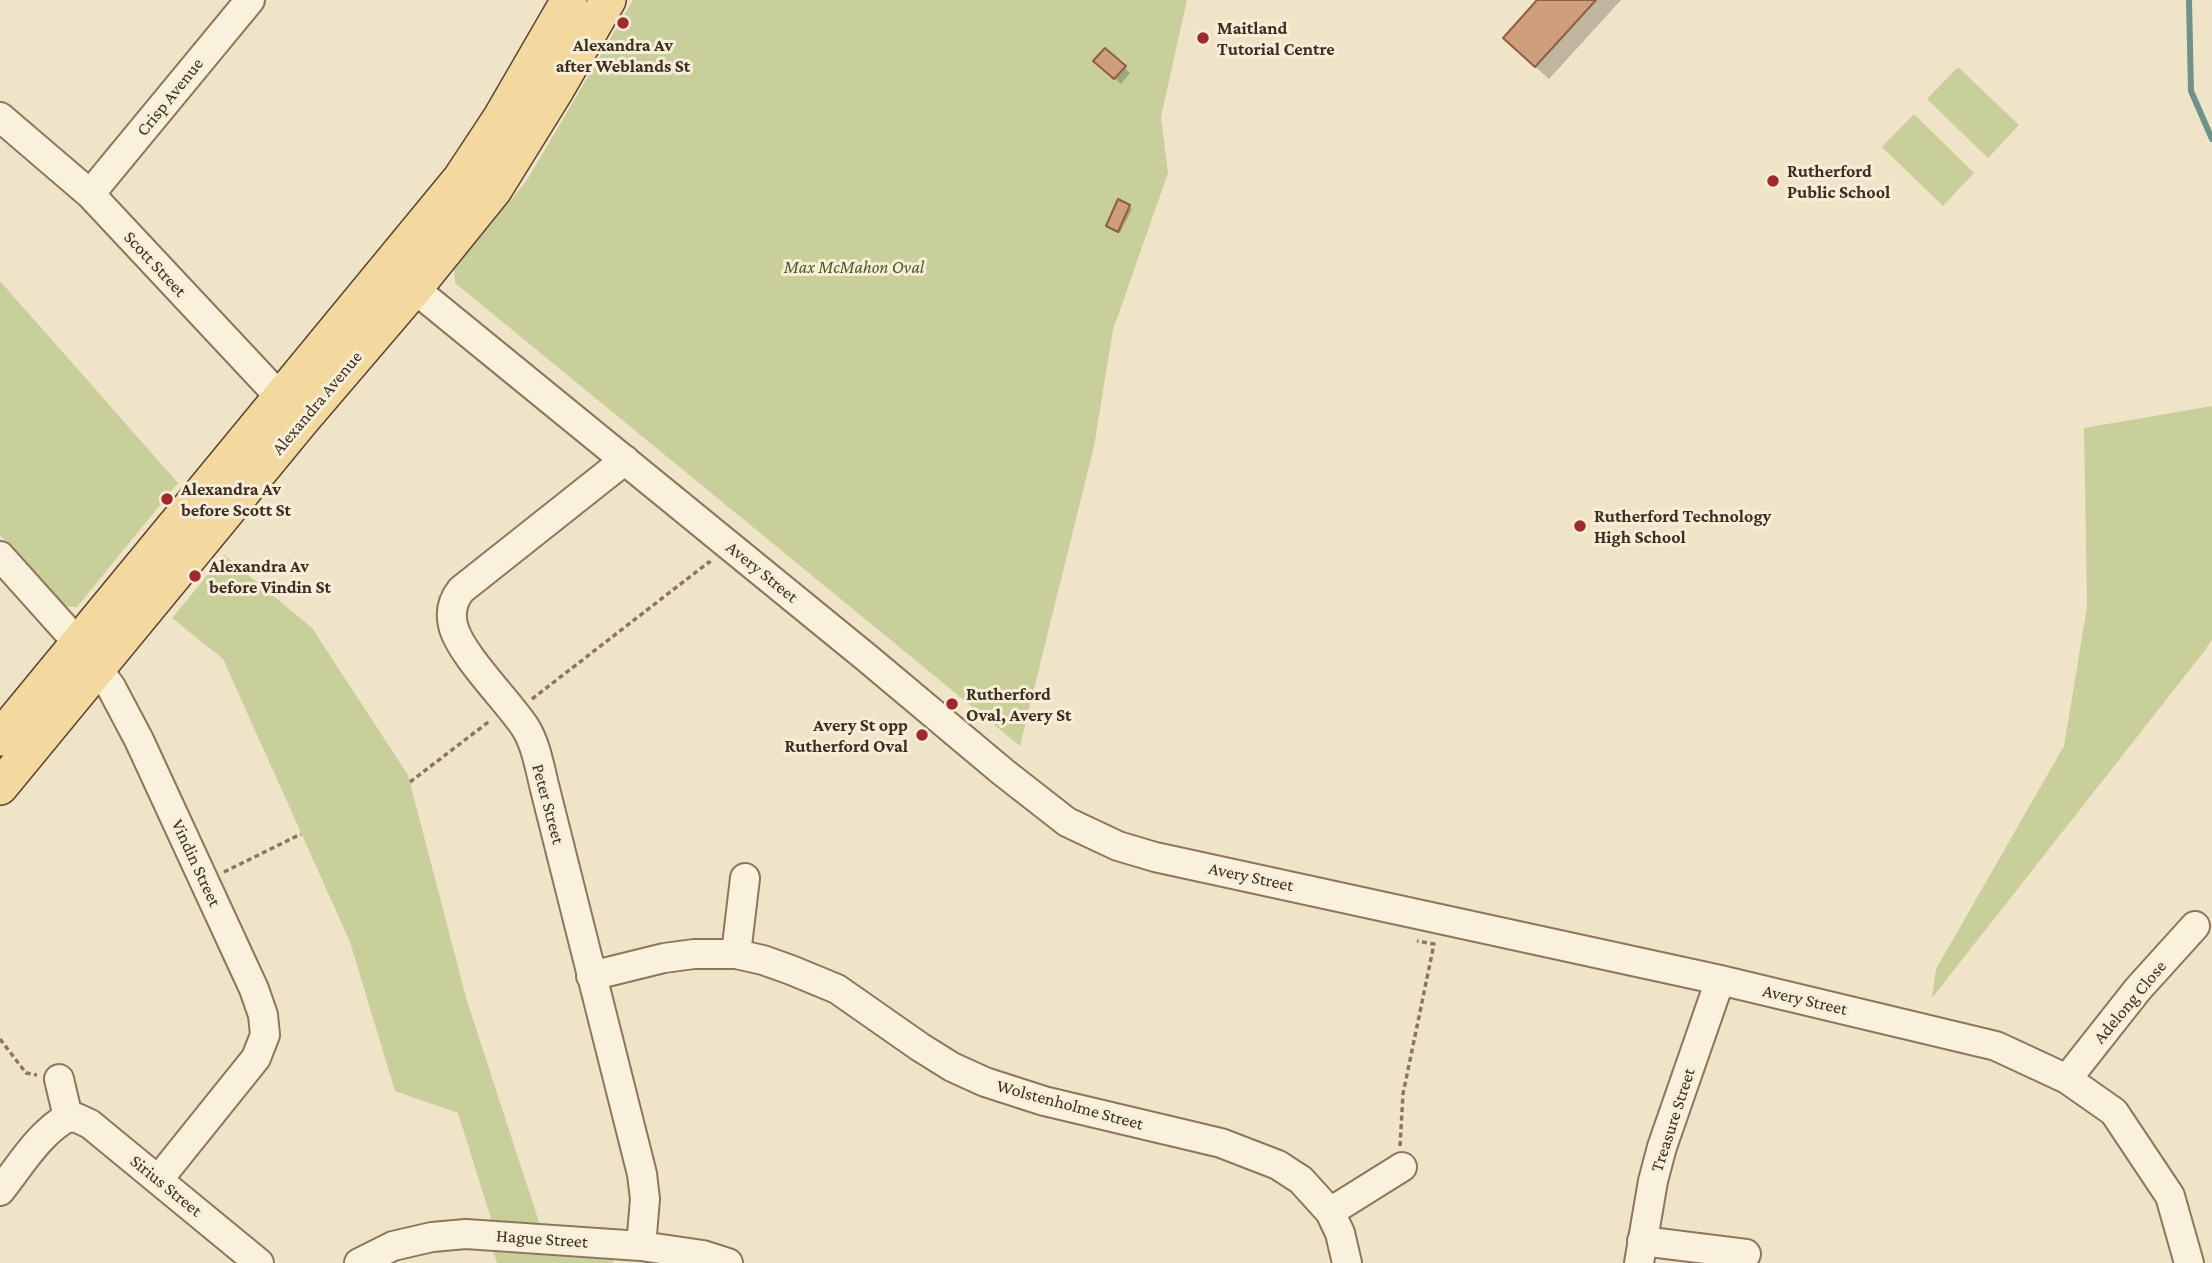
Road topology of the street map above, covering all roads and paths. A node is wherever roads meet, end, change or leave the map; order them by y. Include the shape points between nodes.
1 (250, 0) edge
2 (569, 0) edge
3 (608, 0) edge
4 (0, 117) edge
5 (90, 194) junction
6 (388, 267) junction
7 (414, 289) junction
8 (290, 408) junction
9 (625, 460) junction
10 (0, 556) edge
11 (718, 570) dead end
12 (88, 656) junction
13 (511, 709) junction
14 (0, 738) edge
15 (410, 782) dead end
16 (0, 787) edge
17 (301, 834) dead end
18 (745, 878) dead end
19 (205, 881) junction
20 (2195, 926) dead end
21 (1417, 941) dead end
22 (736, 954) junction
23 (591, 976) junction
24 (1720, 980) junction
25 (0, 1039) edge
26 (59, 1079) joint
27 (2067, 1079) junction
28 (68, 1118) junction
29 (1402, 1167) joint
30 (158, 1180) junction
31 (0, 1191) edge
32 (1330, 1212) junction
33 (641, 1246) junction
34 (1641, 1252) edge
35 (1746, 1254) dead end
36 (259, 1263) edge
37 (359, 1263) edge
38 (728, 1263) edge
39 (1347, 1263) edge
40 (2189, 1263) edge

1 - 5 street, Crisp Avenue
2 - 6 main road, Alexandra Avenue via 479,152
3 - 7 main road, Alexandra Avenue via 494,190
4 - 5 street, Scott Street
5 - 8 street, Scott Street
6 - 7 street, Avery Street
6 - 8 main road, Alexandra Avenue
7 - 8 main road, Alexandra Avenue
7 - 9 street, Avery Street
8 - 12 main road, Alexandra Avenue
9 - 13 street, Peter Street via 456,597 453,625 461,644
9 - 24 street, Avery Street via 1003,772 1067,822 1096,837 1155,857
10 - 12 street, Vindin Street
11 - 13 path via 709,562
12 - 14 main road, Alexandra Avenue
12 - 16 main road, Alexandra Avenue
12 - 19 street, Vindin Street via 139,740
13 - 15 path
13 - 23 street, Peter Street via 527,730 545,789
17 - 19 path
18 - 22 street
19 - 30 street, Vindin Street via 254,989 265,1035 256,1058
20 - 27 street, Adelong Close
21 - 29 path via 1434,944 1403,1094
22 - 23 street, Wolstenholme Street via 664,958
22 - 32 street, Wolstenholme Street via 837,989 920,1047 985,1082 1044,1101 1221,1143 1269,1161 1301,1180
23 - 33 street, Peter Street via 642,1174
24 - 27 street, Avery Street via 1996,1046
24 - 34 street, Treasure Street via 1662,1147
25 - 26 path via 26,1073
26 - 28 street
27 - 40 street, Avery Street via 2114,1112 2170,1196
28 - 30 street, Sirius Street via 84,1120
28 - 31 street via 45,1135
29 - 32 street
30 - 36 street, Sirius Street
32 - 39 street, Wolstenholme Street
33 - 37 street, Hague Street via 466,1234 393,1246
33 - 38 street, Hague Street
34 - 35 street

